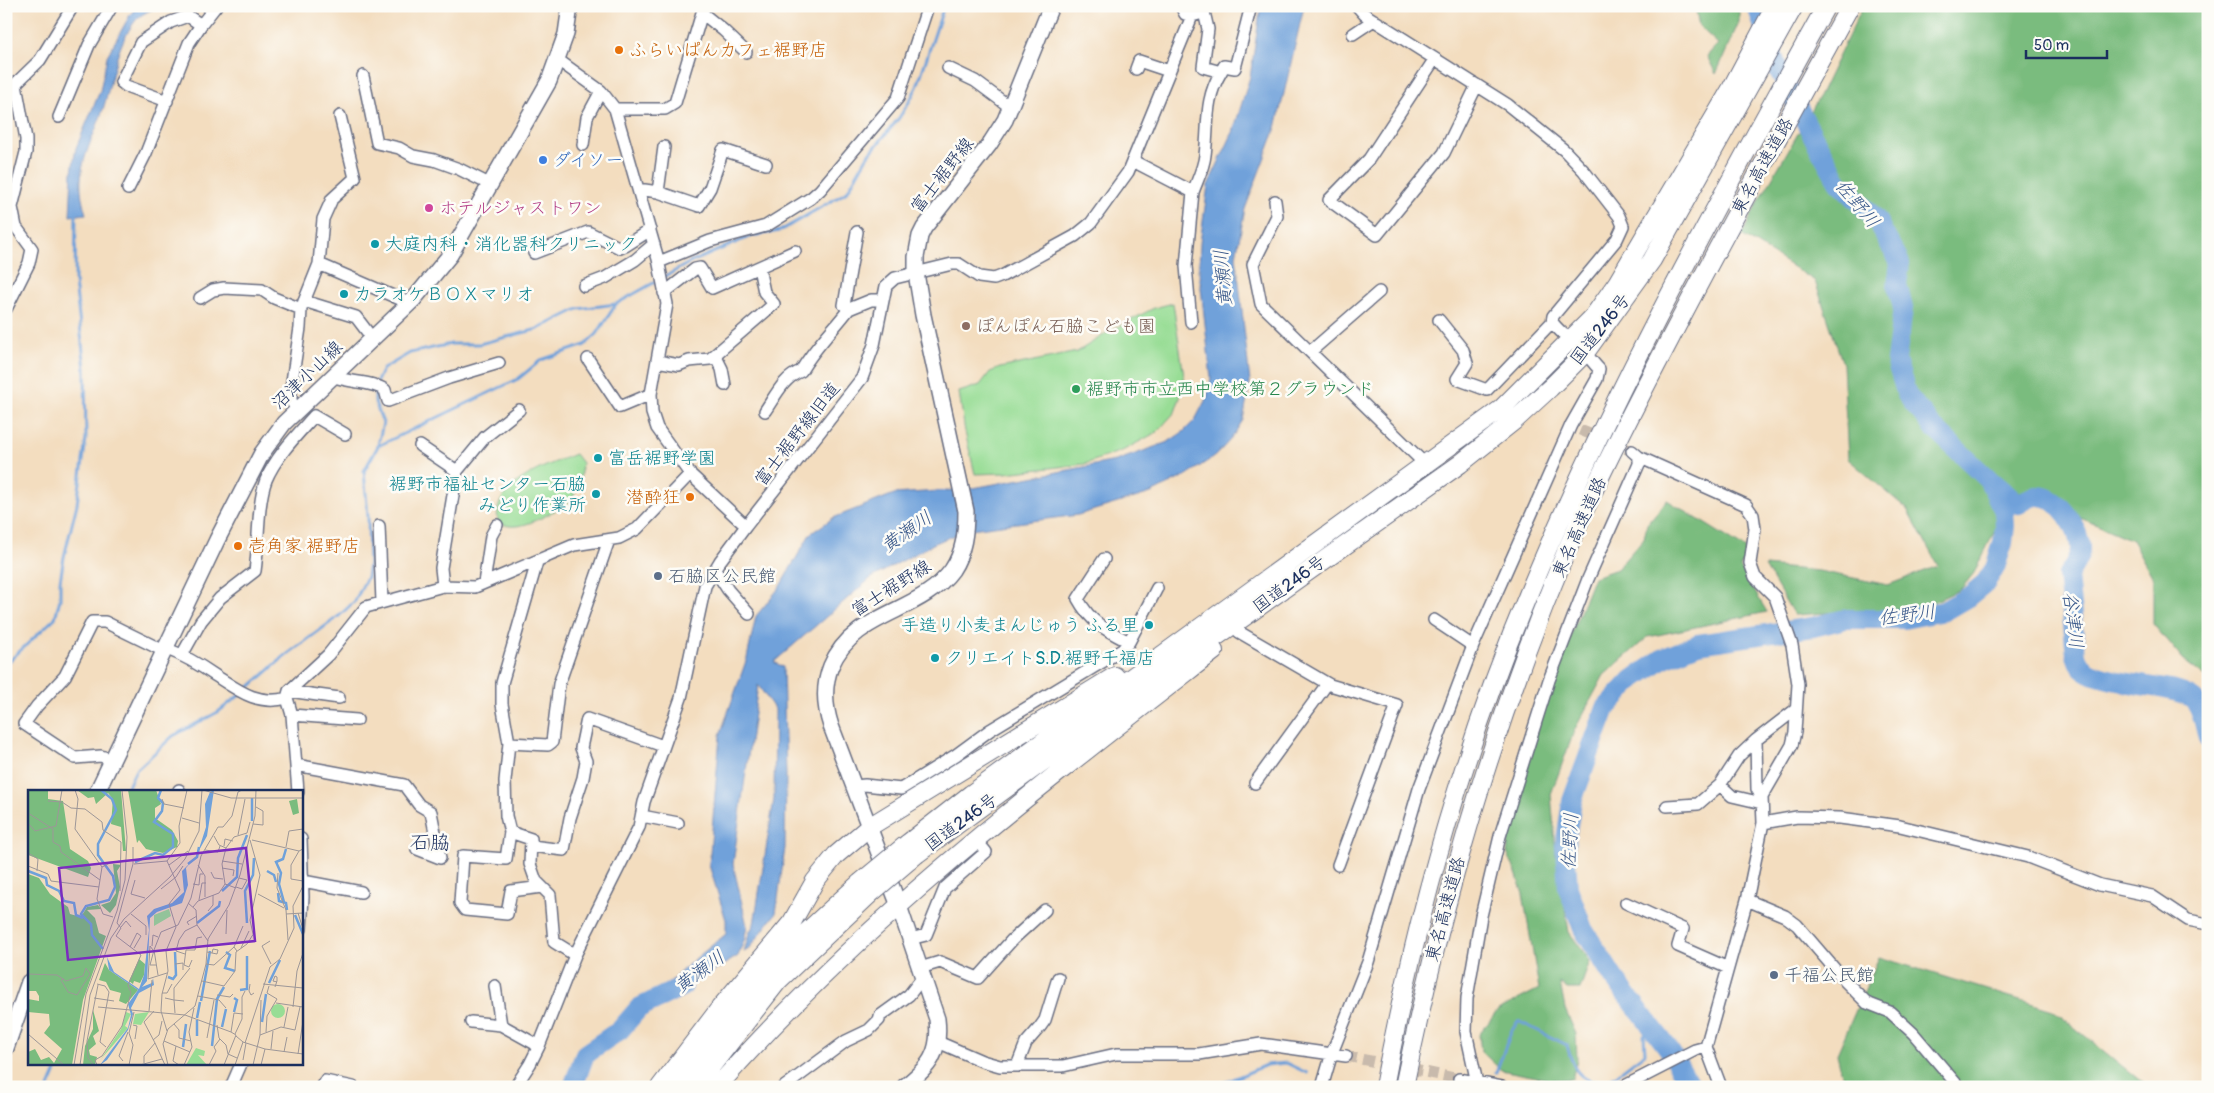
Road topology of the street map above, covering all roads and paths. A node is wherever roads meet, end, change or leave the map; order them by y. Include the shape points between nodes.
1 (73, 6) edge
2 (112, 6) edge
3 (216, 6) edge
4 (570, 6) edge
5 (928, 6) edge
6 (1051, 6) edge
7 (1181, 6) edge
8 (1251, 6) edge
9 (1357, 6) edge
10 (1775, 6) edge
11 (1794, 6) edge
12 (1826, 6) edge
13 (1850, 6) edge
14 (1205, 9) edge
15 (703, 10) edge
16 (1192, 16) junction
17 (1374, 20) junction
18 (201, 25) junction
19 (1352, 34) dead end
20 (746, 52) dead end
21 (558, 60) junction
22 (1434, 60) junction
23 (948, 68) dead end
24 (1136, 69) dead end
25 (1169, 71) junction
26 (1221, 72) junction
27 (363, 76) dead end
28 (16, 85) junction
29 (1477, 85) junction
30 (601, 91) junction
31 (6, 93) edge
32 (167, 101) junction
33 (1010, 107) junction
34 (615, 110) junction
35 (340, 116) dead end
36 (58, 117) dead end
37 (583, 145) dead end
38 (664, 147) dead end
39 (1133, 161) junction
40 (766, 164) dead end
41 (491, 185) junction
42 (128, 189) dead end
43 (638, 189) junction
44 (658, 192) junction
45 (1193, 192) junction
46 (1274, 201) dead end
47 (650, 230) junction
48 (857, 232) dead end
49 (654, 244) junction
50 (795, 251) dead end
51 (534, 254) dead end
52 (319, 264) junction
53 (660, 266) junction
54 (759, 268) junction
55 (916, 272) junction
56 (584, 286) dead end
57 (664, 290) junction
58 (1379, 292) dead end
59 (200, 298) dead end
60 (882, 300) junction
61 (409, 303) junction
62 (302, 305) junction
63 (6, 309) edge
64 (849, 309) junction
65 (1439, 320) dead end
66 (1191, 322) dead end
67 (1552, 322) junction
68 (372, 338) junction
69 (1569, 341) junction
70 (1310, 352) junction
71 (1585, 353) junction
72 (716, 355) junction
73 (588, 359) dead end
74 (657, 361) junction
75 (499, 363) dead end
76 (332, 376) junction
77 (726, 385) dead end
78 (652, 394) junction
79 (297, 409) junction
80 (519, 410) dead end
81 (766, 411) dead end
82 (345, 434) dead end
83 (420, 446) dead end
84 (1426, 465) junction
85 (456, 471) junction
86 (690, 474) junction
87 (497, 525) dead end
88 (379, 526) dead end
89 (746, 526) junction
90 (608, 540) junction
91 (1104, 559) dead end
92 (1323, 560) junction
93 (537, 562) junction
94 (715, 570) junction
95 (484, 583) junction
96 (443, 586) junction
97 (1158, 588) dead end
98 (382, 602) junction
99 (749, 614) dead end
100 (1434, 620) dead end
101 (1239, 632) junction
102 (1192, 634) junction
103 (1129, 642) junction
104 (1473, 646) junction
105 (164, 649) junction
106 (182, 655) junction
107 (1328, 684) junction
108 (288, 694) junction
109 (339, 698) dead end
110 (1795, 710) junction
111 (292, 715) junction
112 (357, 720) dead end
113 (1756, 740) junction
114 (509, 743) junction
115 (662, 746) junction
116 (112, 760) junction
117 (296, 765) junction
118 (1255, 783) dead end
119 (1720, 785) junction
120 (855, 786) junction
121 (99, 790) edge
122 (298, 790) edge
123 (1762, 800) junction
124 (1667, 806) dead end
125 (642, 816) junction
126 (678, 823) dead end
127 (1763, 823) junction
128 (869, 827) junction
129 (510, 832) junction
130 (975, 839) junction
131 (531, 846) junction
132 (417, 849) dead end
133 (912, 849) junction
134 (302, 860) edge
135 (1338, 864) dead end
136 (303, 881) junction
137 (542, 887) junction
138 (865, 888) junction
139 (361, 892) dead end
140 (302, 897) edge
141 (1747, 900) junction
142 (1626, 903) dead end
143 (899, 906) junction
144 (1045, 910) dead end
145 (2208, 924) edge
146 (910, 939) junction
147 (575, 956) junction
148 (1728, 968) junction
149 (922, 973) junction
150 (1058, 978) dead end
151 (28, 985) edge
152 (495, 986) dead end
153 (471, 1022) dead end
154 (501, 1025) junction
155 (938, 1042) junction
156 (539, 1046) junction
157 (6, 1048) edge
158 (1700, 1049) junction
159 (1332, 1053) junction
160 (1346, 1056) tunnel mouth
161 (240, 1066) edge
162 (1016, 1066) junction
163 (1459, 1079) tunnel mouth
164 (1476, 1085) edge
165 (231, 1087) edge
166 (321, 1087) edge
167 (353, 1087) edge
168 (514, 1087) edge
169 (660, 1087) edge
170 (677, 1087) edge
171 (695, 1087) edge
172 (717, 1087) edge
173 (784, 1087) edge
174 (904, 1087) edge
175 (1322, 1087) edge
176 (1384, 1087) edge
177 (1404, 1087) edge
178 (1502, 1087) edge
179 (1623, 1087) edge
180 (1721, 1087) edge
181 (1960, 1087) edge

1 - 28 street via 40,60
2 - 36 street via 89,45
3 - 18 street
4 - 21 main road, 沼津小山線
5 - 53 street via 898,98 812,198 766,226 710,241
6 - 33 main road, 富士裾野線
7 - 16 street via 1185,14
8 - 26 street via 1235,68 1224,66
9 - 17 street
10 - 69 highway, 国道246号 via 1617,283
11 - 71 highway, 国道246号 via 1652,260
12 - 176 highway, 東名高速道路 via 1694,246 1616,401 1528,592 1482,717 1432,873
13 - 177 highway, 東名高速道路 via 1758,172 1621,434 1583,514 1495,738 1454,871 1427,975
14 - 16 street
14 - 26 street via 1208,29 1203,67
15 - 20 street
15 - 34 street via 675,103 665,108
16 - 25 street, 富士裾野線旧道
17 - 19 street
17 - 22 street
18 - 32 street via 189,43
18 - 32 street via 188,16 171,22 144,39 121,82
21 - 30 street
21 - 41 main road, 沼津小山線
22 - 29 street
22 - 29 street via 1369,159 1329,200 1377,235 1444,153
23 - 33 street via 975,81
24 - 25 street via 1139,62
25 - 39 street, 富士裾野線旧道
26 - 45 street via 1212,87 1206,120 1205,157
27 - 41 street via 377,142 459,169
28 - 31 street
28 - 63 street via 26,152 12,207 16,227 32,249 29,263
29 - 67 street via 1508,105 1564,150 1619,216 1623,226 1617,239
30 - 34 street
30 - 37 street via 586,117
32 - 42 street
33 - 55 main road, 富士裾野線 via 989,145 924,228 916,257
34 - 43 street
35 - 52 street via 355,178 332,199 323,219
38 - 44 street
39 - 45 street
39 - 55 street, 富士裾野線旧道 via 1091,223 1002,276 987,279 958,264
40 - 44 street via 724,150 710,188 699,206
41 - 61 main road, 沼津小山線 via 450,256
43 - 44 street
43 - 47 street
45 - 66 street via 1186,266
46 - 70 street via 1277,216 1253,264 1260,304
47 - 49 street
47 - 51 street via 620,248 588,232
48 - 64 street via 844,305
49 - 53 street
49 - 56 street via 604,278
50 - 54 street
52 - 61 street
52 - 62 street
53 - 57 street
54 - 57 street via 712,288 700,268 695,269
54 - 72 street via 764,292 774,304
55 - 60 street, 富士裾野線旧道 via 895,278 886,286
55 - 120 main road, 富士裾野線 via 960,479 966,532 962,549 951,570 935,587 869,622 848,638 827,676 827,713
57 - 74 street via 667,304
58 - 70 street
59 - 62 street via 219,289 262,290 274,298
60 - 64 street via 871,300
60 - 89 street, 富士裾野線旧道 via 874,345 862,378
61 - 68 main road, 沼津小山線
62 - 68 street via 356,317
62 - 79 street via 291,388 291,401
64 - 81 street via 812,351 801,371 785,381
65 - 67 street via 1463,350 1467,363 1457,379 1487,390
67 - 69 street
68 - 76 main road, 沼津小山線
69 - 71 street
69 - 84 highway, 国道246号 via 1501,409
70 - 84 street
71 - 92 highway, 国道246号 via 1514,422
71 - 104 street via 1599,369 1597,379
72 - 74 street via 679,364
72 - 77 street
73 - 78 street via 620,407
74 - 78 street
75 - 76 street via 388,401 385,390 374,385
76 - 79 main road, 沼津小山線
78 - 86 street via 652,413 657,428
79 - 105 main road, 沼津小山線 via 273,437 251,472
80 - 85 street via 484,437
82 - 106 street via 314,416 272,468 265,482 254,571 220,598
83 - 85 street
84 - 102 highway, 国道246号
85 - 96 street via 440,568
86 - 89 street
86 - 90 street via 637,529
87 - 95 street via 491,536
88 - 98 street
89 - 94 street, 富士裾野線旧道
90 - 93 street via 574,544
90 - 114 street via 559,684 552,742 548,745
91 - 103 street via 1078,599 1099,627
92 - 101 highway
92 - 133 highway, 国道246号
93 - 95 street
93 - 114 street via 502,683
94 - 99 street
94 - 115 street, 富士裾野線旧道 via 705,586 681,698
95 - 96 street via 474,587
96 - 98 street
97 - 103 street
98 - 108 street via 366,607 328,655
100 - 104 street
101 - 107 street
101 - 130 highway
102 - 128 highway via 1168,644
102 - 133 highway, 国道246号 via 971,794
103 - 120 street via 1122,650 990,730 901,789
104 - 159 street via 1419,789 1368,962
105 - 106 street
105 - 116 main road, 沼津小山線
105 - 116 street via 105,622 92,622 65,676 24,724 75,758 101,756
106 - 108 street via 246,695 267,700
107 - 118 street
107 - 135 street via 1396,705
108 - 109 street
108 - 111 street
110 - 113 street
110 - 123 street via 1792,745
110 - 164 street via 1798,684 1792,645 1776,597 1755,577 1750,564 1755,529 1753,515 1746,506 1636,454 1639,464 1588,579 1549,680 1500,836 1466,998 1466,1032
111 - 112 street
111 - 117 street
113 - 119 street
113 - 123 street via 1757,789
114 - 129 street via 505,781
115 - 125 street, 富士裾野線旧道
115 - 131 street via 587,719 581,748 586,761 564,850
116 - 121 main road, 沼津小山線
117 - 122 street
117 - 132 street via 404,785 419,805 431,812 440,858
119 - 123 street via 1732,796
119 - 124 street via 1698,804
120 - 128 main road, 富士裾野線
123 - 127 street
125 - 126 street
125 - 147 street, 富士裾野線旧道
127 - 141 street
127 - 145 street via 1798,817 1840,818 1900,826 2028,858 2100,885 2152,896 2188,920
128 - 143 main road, 富士裾野線
128 - 169 highway via 836,855 815,881 792,922
129 - 131 street via 531,839
129 - 137 street via 506,860 463,856 460,904 465,910 507,914 511,891
130 - 143 highway
130 - 146 street via 986,852 945,888 926,935
131 - 137 street via 530,864 536,881
133 - 138 highway, 国道246号, bridge
134 - 136 street
136 - 139 street
136 - 140 street
137 - 147 street via 550,895 554,942
138 - 170 highway, 国道246号 via 813,926 768,972
138 - 171 highway, 国道246号 via 778,981
141 - 148 street
141 - 181 street via 1785,916 1797,925 1867,1003 1890,1012
142 - 148 street via 1683,929 1678,946
143 - 146 main road, 富士裾野線
143 - 172 highway via 792,1005
144 - 149 street via 978,978 940,962
146 - 149 main road, 富士裾野線
147 - 156 street, 富士裾野線旧道
148 - 158 street
149 - 155 main road, 富士裾野線 via 937,1019
149 - 173 street via 909,994 880,1016 869,1030 846,1041
150 - 162 street via 1045,1020 1026,1043
151 - 157 main road
152 - 154 street
153 - 154 street
154 - 156 street
155 - 162 street via 982,1061
155 - 174 main road, 富士裾野線 via 924,1071
156 - 168 street, 富士裾野線旧道
158 - 179 street
158 - 180 street
159 - 160 street
159 - 162 street via 1261,1044 1199,1054 1116,1054 1063,1066
159 - 175 street
161 - 165 street
163 - 164 street
164 - 178 street
166 - 167 street via 324,1081

